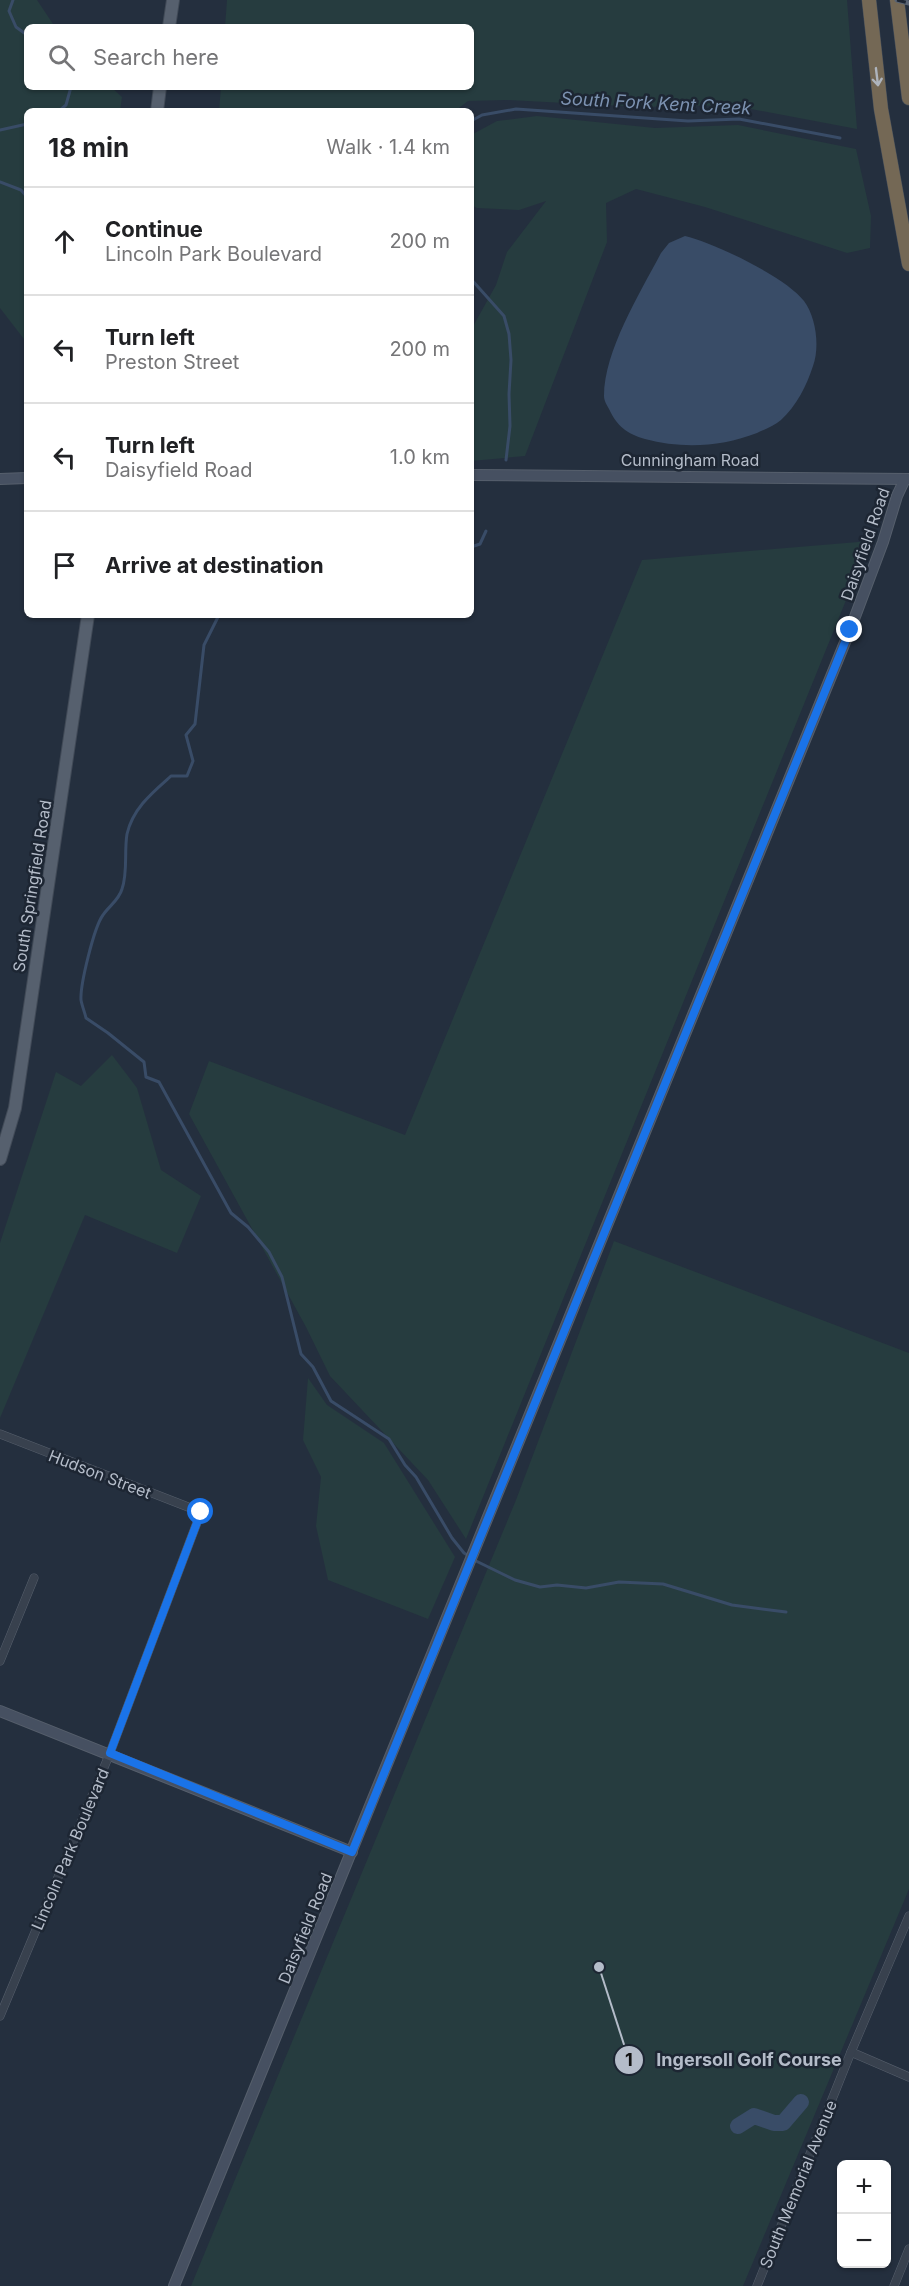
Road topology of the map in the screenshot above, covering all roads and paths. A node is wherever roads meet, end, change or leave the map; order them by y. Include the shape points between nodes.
1 (173, 0) edge
2 (869, 0) edge
3 (897, 0) edge
4 (169, 24) edge
5 (160, 90) edge
6 (909, 98) edge
7 (157, 108) edge
8 (909, 264) edge
9 (474, 475) edge
10 (24, 478) edge
11 (0, 479) edge
12 (907, 479) edge
13 (88, 618) edge
14 (0, 1160) edge
15 (0, 1434) edge
16 (201, 1512) joint
17 (34, 1578) dead end
18 (0, 1661) edge
19 (0, 1711) edge
20 (110, 1753) junction
21 (352, 1852) junction
22 (909, 1916) edge
23 (0, 2016) edge
24 (851, 2052) junction
25 (909, 2077) edge
26 (909, 2249) edge
27 (174, 2286) edge
28 (757, 2286) edge
29 (894, 2286) edge

1 - 4 main road
2 -> 8 highway via 882,109
3 - 6 highway
5 - 7 main road
9 - 12 street, Cunningham Road
10 - 11 street
12 - 21 street, Daisyfield Road via 897,496 842,652
13 - 14 main road, South Springfield Road via 15,1108
15 - 16 street, Hudson Street
16 - 20 street, Lincoln Park Boulevard
17 - 18 street
19 - 20 street
20 - 21 street
20 - 23 street, Lincoln Park Boulevard
21 - 27 street, Daisyfield Road
22 - 24 street, South Memorial Avenue
24 - 25 street
24 - 28 street, South Memorial Avenue
26 - 29 street

